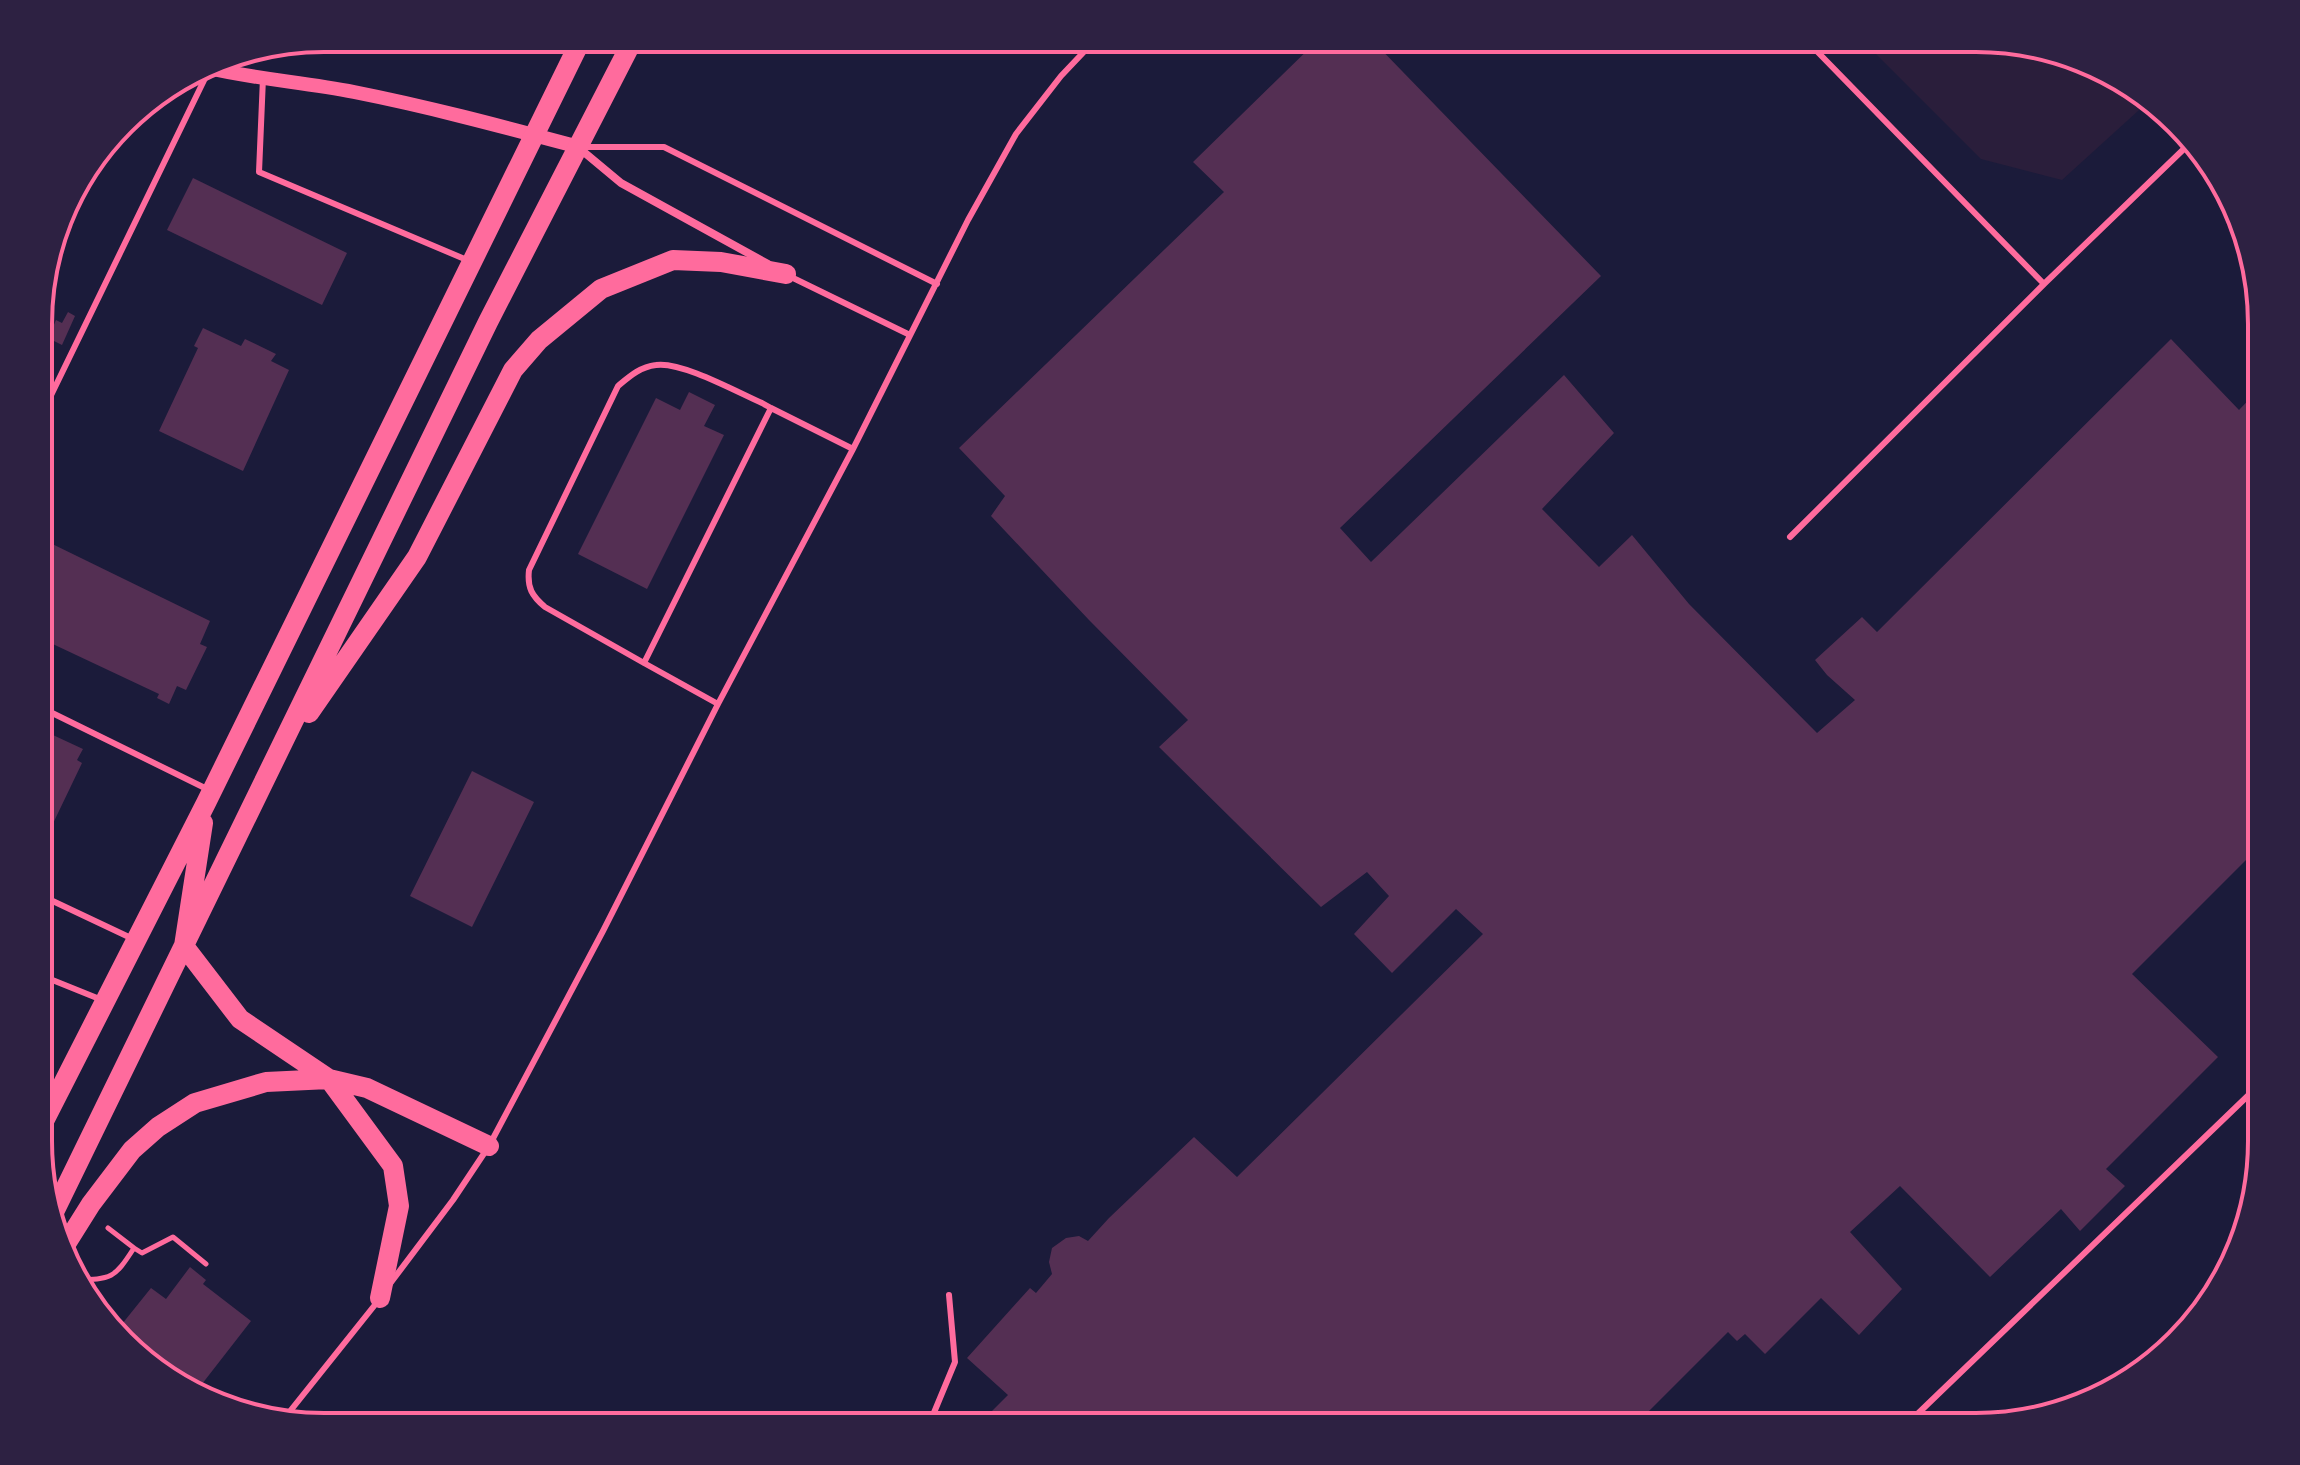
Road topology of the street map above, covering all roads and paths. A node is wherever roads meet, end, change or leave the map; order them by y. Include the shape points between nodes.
1 (575, 52) edge
2 (627, 52) edge
3 (1084, 52) edge
4 (1818, 52) edge
5 (225, 71) edge
6 (263, 78) junction
7 (200, 82) edge
8 (534, 135) junction
9 (579, 147) junction
10 (2184, 149) edge
11 (472, 262) junction
12 (786, 274) junction
13 (937, 284) junction
14 (2044, 284) junction
15 (910, 335) junction
16 (52, 393) edge
17 (771, 408) junction
18 (853, 449) junction
19 (1790, 537) dead end
20 (644, 663) junction
21 (718, 704) junction
22 (52, 713) edge
23 (273, 765) junction
24 (209, 797) junction
25 (52, 901) edge
26 (136, 941) junction
27 (184, 946) junction
28 (52, 980) edge
29 (105, 1001) junction
30 (329, 1079) junction
31 (2247, 1097) edge
32 (52, 1105) edge
33 (489, 1146) junction
34 (59, 1202) edge
35 (107, 1226) dead end
36 (70, 1238) edge
37 (134, 1248) junction
38 (206, 1264) dead end
39 (90, 1279) edge
40 (949, 1295) dead end
41 (380, 1298) junction
42 (290, 1411) edge
43 (1919, 1412) edge
44 (934, 1413) edge

1 - 8 main road
2 - 9 main road
3 - 13 lane via 1016,134
4 - 14 lane
5 - 6 street
6 - 8 street via 350,91
6 - 11 lane via 259,172
7 - 16 lane
8 - 9 street
8 - 11 main road
9 - 12 street via 621,183
9 - 13 lane via 664,147
9 - 23 main road
10 - 14 lane
11 - 24 main road
12 - 15 lane
12 - 23 main road via 673,260 601,289 539,340 513,370 417,557
13 - 15 lane
14 - 19 lane
15 - 18 lane
17 - 18 lane
17 - 20 lane
17 - 20 lane via 675,365 636,371 618,386 529,570 529,591 545,607
18 - 21 lane
20 - 21 lane
21 - 33 lane
22 - 24 lane
23 - 27 main road
24 - 26 main road
24 - 27 main road
25 - 26 lane
26 - 29 main road
27 - 30 main road via 240,1019
27 - 34 main road
28 - 29 lane
29 - 32 main road
30 - 33 main road via 367,1088
30 - 36 main road via 266,1082 195,1103 132,1150
30 - 41 main road via 393,1166 399,1206
31 - 43 lane
33 - 41 lane
35 - 37 path
37 - 38 path via 142,1253 173,1237
37 - 39 path via 118,1273
40 - 44 lane via 955,1362
41 - 42 lane

